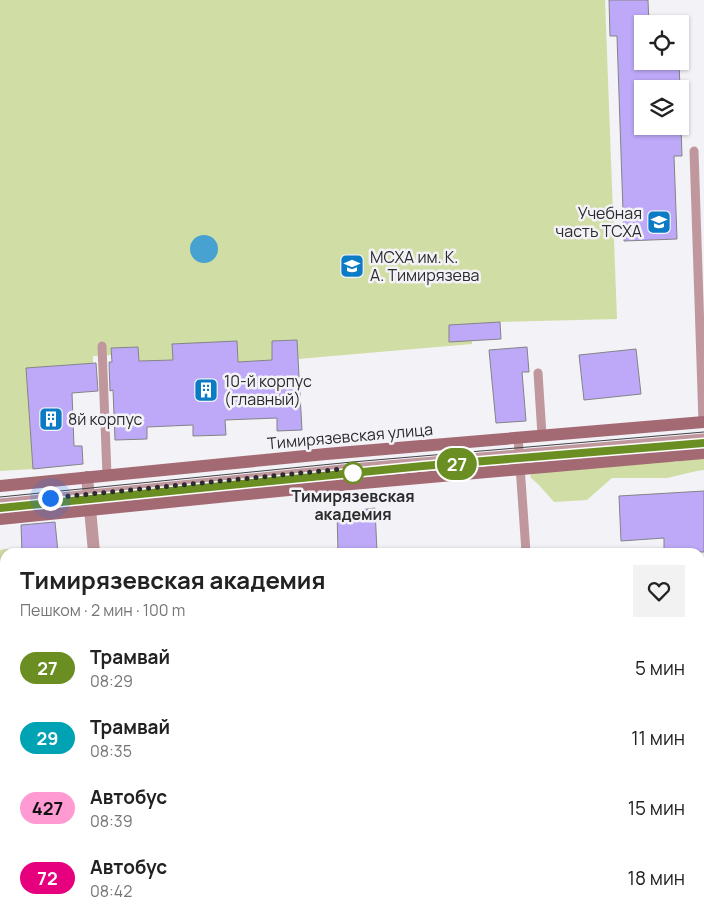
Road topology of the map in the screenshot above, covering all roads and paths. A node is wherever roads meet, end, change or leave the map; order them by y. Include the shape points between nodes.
1 (694, 150) dead end
2 (102, 346) dead end
3 (538, 373) dead end
4 (704, 422) edge
5 (542, 435) junction
6 (518, 437) junction
7 (704, 438) edge
8 (519, 453) junction
9 (704, 453) edge
10 (520, 469) junction
11 (107, 476) junction
12 (87, 477) junction
13 (0, 486) edge
14 (88, 494) junction
15 (0, 503) edge
16 (90, 510) junction
17 (0, 519) edge
18 (94, 548) edge
19 (526, 548) edge

1 - 4 lane
2 - 11 lane
3 - 5 lane
4 - 5 main road, Тимирязевская улица
5 - 6 main road, Тимирязевская улица
6 - 8 lane
6 - 11 main road, Тимирязевская улица
7 - 8 lane
8 - 10 lane
8 - 14 lane
9 - 10 main road
10 - 16 main road
10 - 19 lane
11 - 12 main road, Тимирязевская улица
12 - 13 main road, Тимирязевская улица
12 - 14 street
14 - 15 lane
14 - 16 street
16 - 17 main road
16 - 18 street

